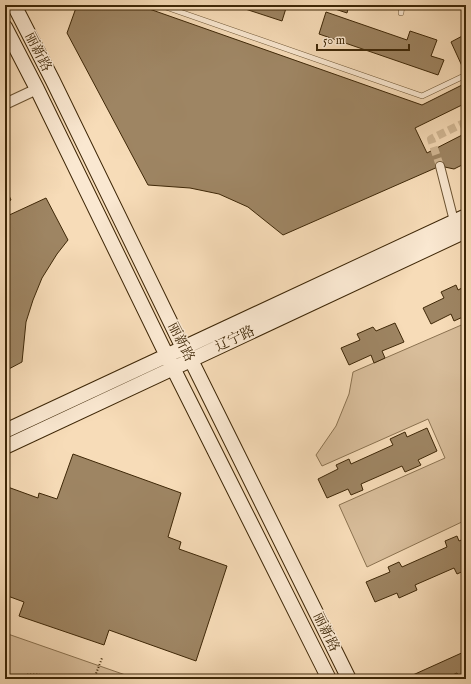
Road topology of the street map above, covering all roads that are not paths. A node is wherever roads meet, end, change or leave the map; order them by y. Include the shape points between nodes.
1 (14, 5) edge
2 (160, 5) edge
3 (402, 5) edge
4 (401, 13) dead end
5 (5, 27) edge
6 (466, 75) edge
7 (37, 89) junction
8 (5, 104) edge
9 (440, 166) tunnel mouth
10 (460, 218) edge
11 (466, 231) edge
12 (183, 348) junction
13 (167, 356) junction
14 (191, 360) junction
15 (174, 368) junction
16 (5, 431) edge
17 (5, 448) edge
18 (329, 679) edge
19 (349, 679) edge

1 - 12 main road, 丽新路
2 - 6 lane via 422,96
3 - 4 lane
5 - 7 main road, 丽新路
7 - 8 street
7 - 13 main road, 丽新路
9 - 10 street
10 - 12 main road, 辽宁路
11 - 14 main road, 辽宁路
12 - 13 main road, 辽宁路
12 - 14 main road, 丽新路
13 - 15 main road, 丽新路
13 - 16 main road, 辽宁路
14 - 15 main road, 辽宁路
14 - 19 main road, 丽新路
15 - 17 main road, 辽宁路
15 - 18 main road, 丽新路

